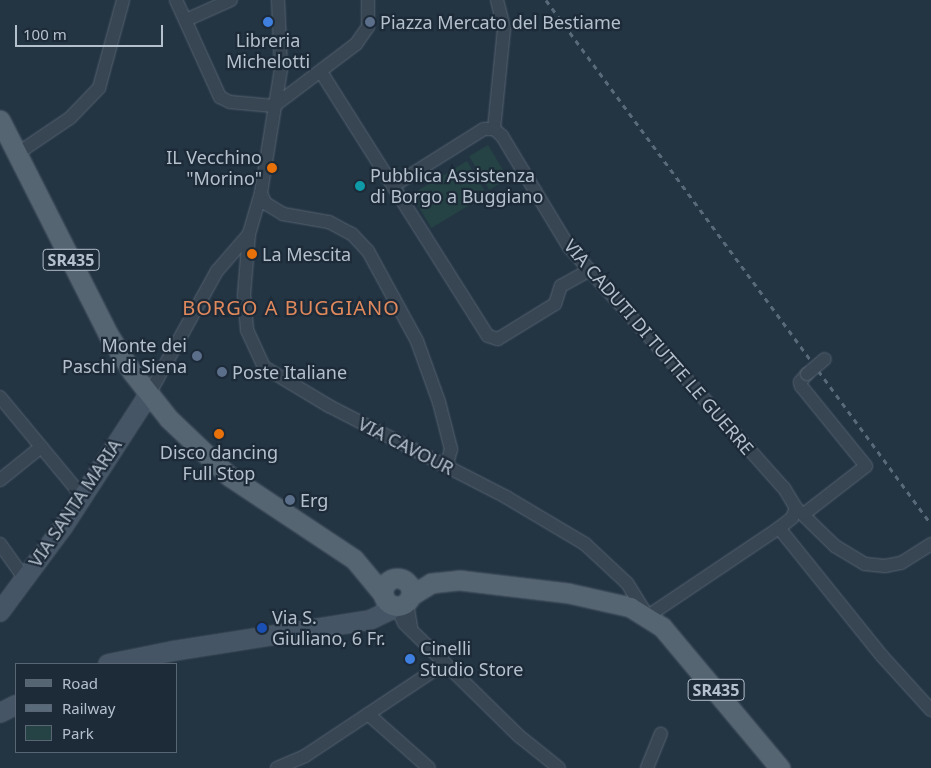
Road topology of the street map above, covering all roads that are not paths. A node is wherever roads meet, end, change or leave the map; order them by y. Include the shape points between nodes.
1 (122, 0) edge
2 (176, 0) edge
3 (231, 0) edge
4 (290, 0) edge
5 (368, 0) edge
6 (497, 0) edge
7 (278, 4) edge
8 (186, 20) junction
9 (320, 72) junction
10 (274, 106) junction
11 (0, 120) edge
12 (494, 129) junction
13 (21, 151) dead end
14 (393, 186) junction
15 (262, 193) junction
16 (249, 234) junction
17 (588, 271) junction
18 (826, 360) dead end
19 (150, 394) junction
20 (0, 397) edge
21 (41, 447) junction
22 (440, 464) junction
23 (0, 480) edge
24 (81, 495) junction
25 (800, 511) junction
26 (779, 528) junction
27 (0, 544) edge
28 (931, 544) edge
29 (24, 579) junction
30 (398, 594) junction
31 (0, 612) edge
32 (648, 616) junction
33 (113, 663) edge
34 (445, 663) junction
35 (931, 710) edge
36 (368, 714) junction
37 (661, 734) dead end
38 (277, 768) edge
39 (429, 768) edge
40 (559, 768) edge
41 (647, 768) edge
42 (780, 768) edge

1 - 13 street via 99,88 60,127
2 - 8 street
3 - 8 street
4 - 7 street
5 - 9 street via 368,27 364,35
6 - 12 street via 504,28
7 - 10 street via 281,69
8 - 10 street via 220,97 230,102
9 - 10 street
9 - 14 street
10 - 15 street
11 - 19 main road, SR435 via 108,334
12 - 14 street via 484,129
12 - 17 street, VIA CADUTI DI TUTTE LE GUERRE via 502,136 569,248
14 - 17 street via 488,336 498,338 555,304 561,286
15 - 16 street
15 - 22 street via 265,203 283,214 321,220 342,228 368,252 417,341 439,402 451,450 448,460
16 - 19 street via 217,271
16 - 22 street, VIA CAVOUR via 244,295 247,330 252,347 264,367 329,406
17 - 25 street, VIA CADUTI DI TUTTE LE GUERRE via 784,488
18 - 25 street, bridge via 807,374 800,382 801,386 866,466
19 - 24 main road, VIA SANTA MARIA
19 - 30 main road, SR435 via 181,432 220,469 270,506 332,542
20 - 21 street
21 - 23 street
21 - 24 street
22 - 32 street, VIA CAVOUR via 506,497 585,544 627,583
24 - 29 main road, VIA SANTA MARIA
25 - 26 street
25 - 28 street, VIA CADUTI DI TUTTE LE GUERRE via 835,546 865,564 900,563
26 - 32 street
26 - 35 street via 882,656
27 - 29 street
29 - 31 main road, VIA SANTA MARIA
30 - 32 main road, SR435 via 440,575 586,596 630,607
30 - 33 main road via 363,621 173,650
30 - 34 street via 401,619
32 - 42 main road, SR435 via 684,651
34 - 36 street
34 - 40 street via 519,736
36 - 38 street via 300,758
36 - 39 street
37 - 41 street

